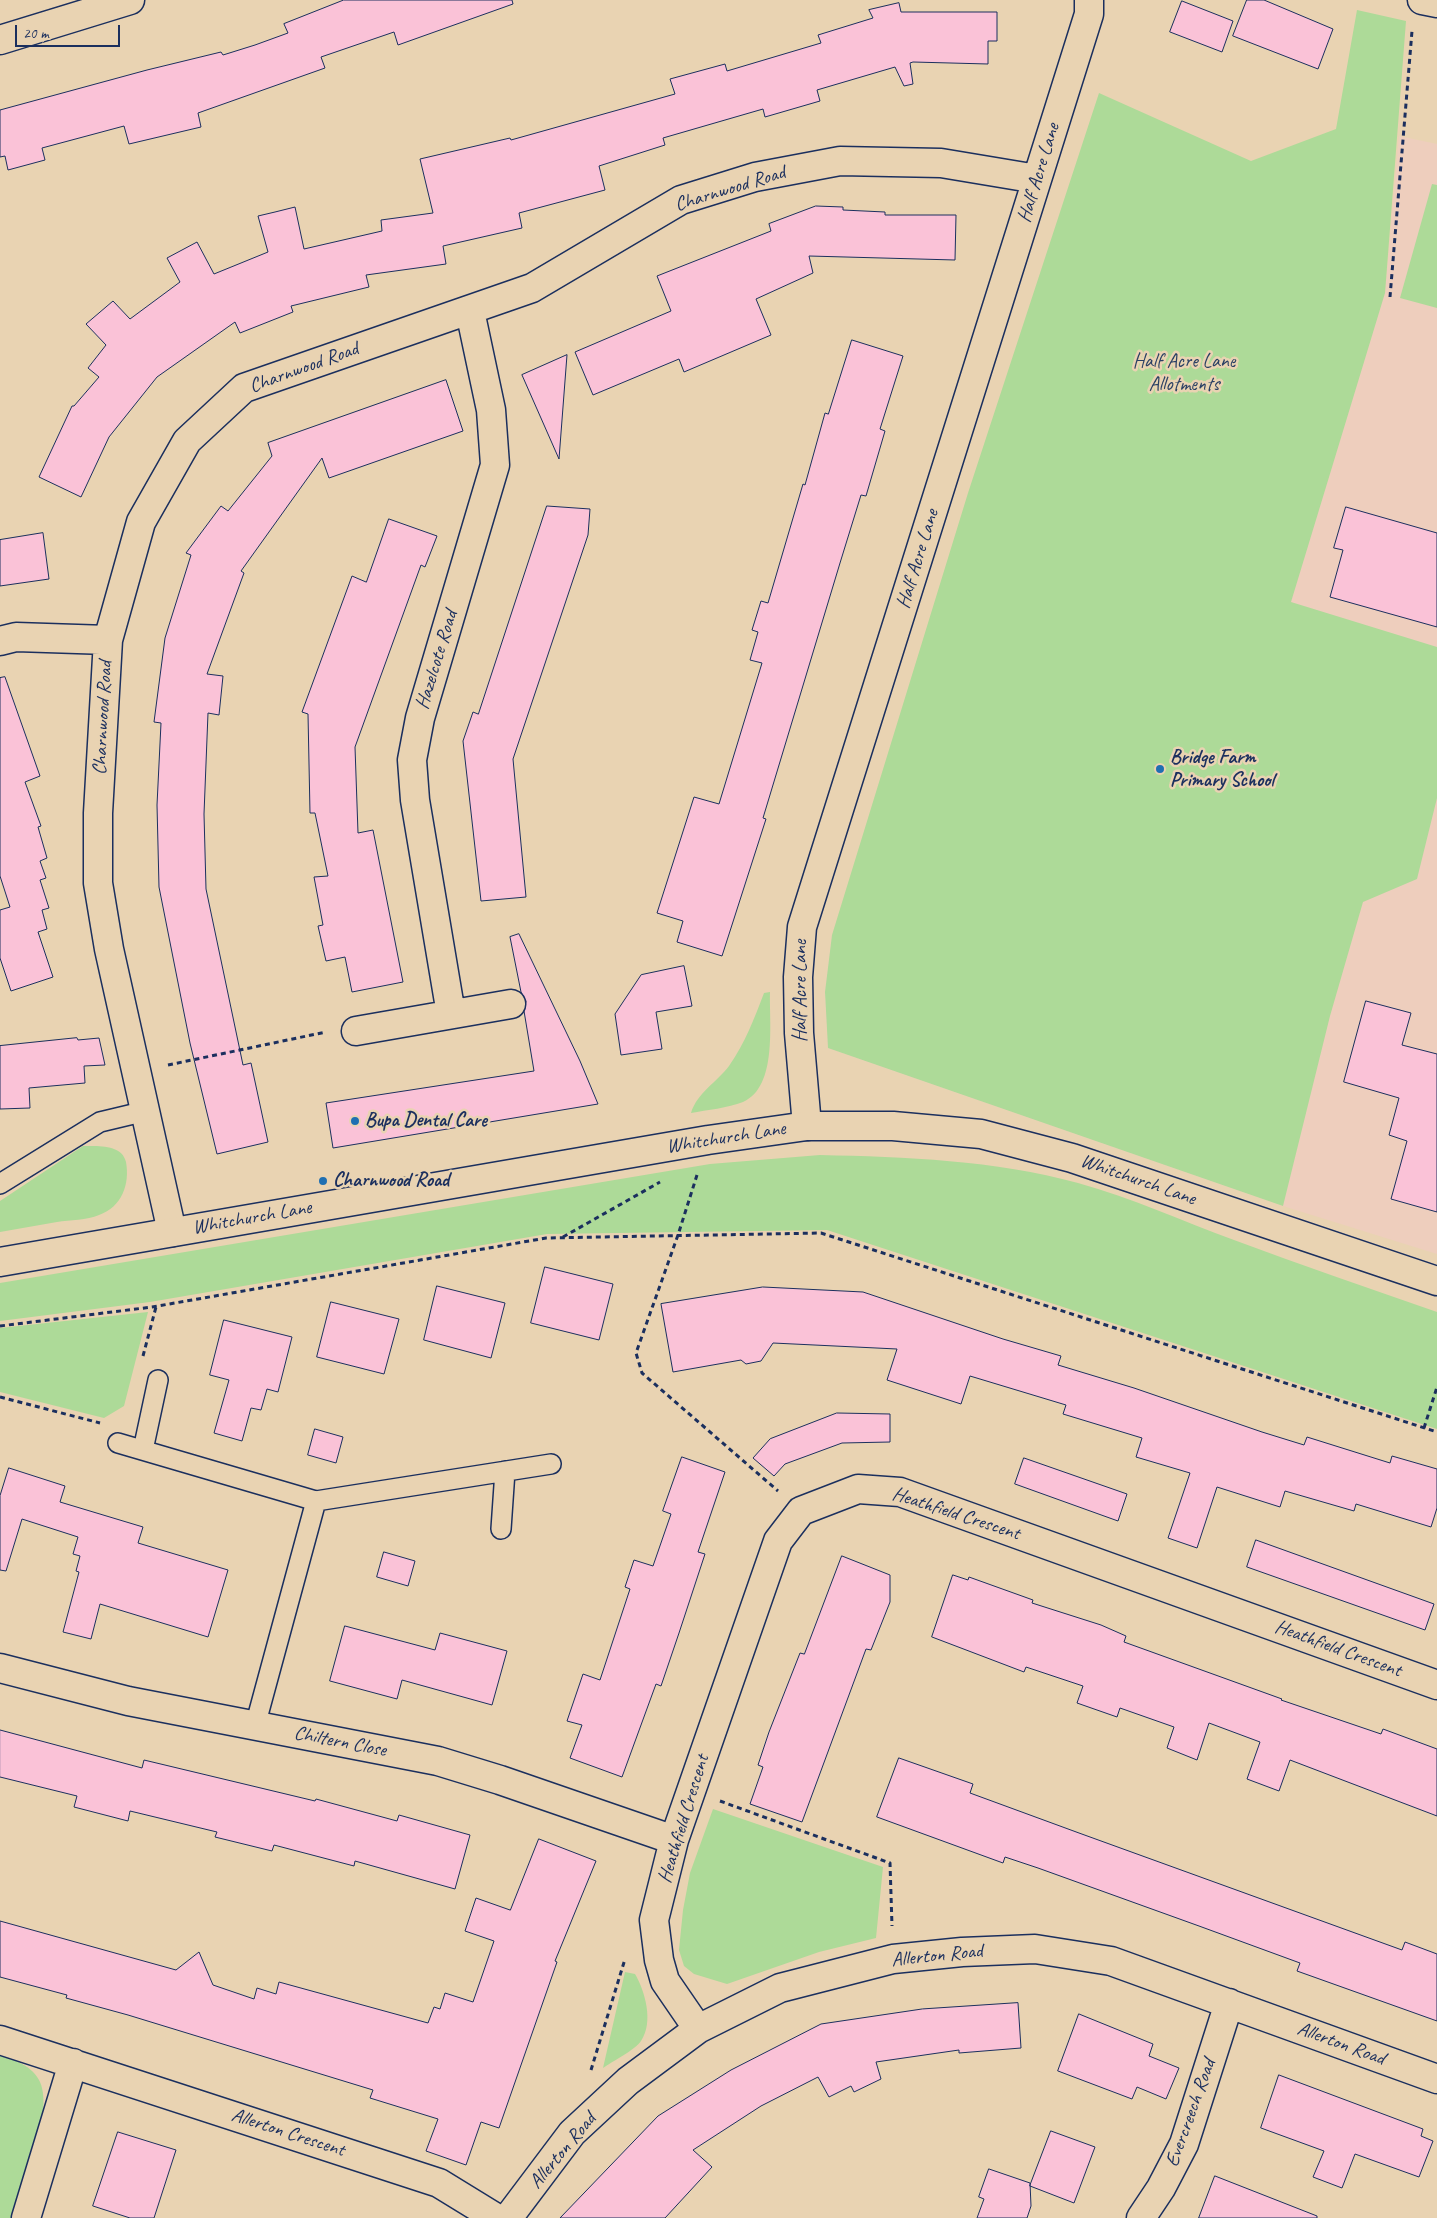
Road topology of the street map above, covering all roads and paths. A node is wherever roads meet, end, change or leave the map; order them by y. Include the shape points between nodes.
1 (130, 0) edge
2 (1089, 0) edge
3 (1422, 0) edge
4 (1437, 3) edge
5 (1412, 29) dead end
6 (0, 40) edge
7 (1037, 179) junction
8 (1390, 297) dead end
9 (470, 311) junction
10 (108, 640) junction
11 (0, 641) edge
12 (511, 1004) dead end
13 (450, 1014) junction
14 (356, 1031) joint
15 (137, 1072) junction
16 (146, 1111) junction
17 (807, 1126) junction
18 (699, 1167) dead end
19 (661, 1182) dead end
20 (0, 1184) edge
21 (172, 1232) junction
22 (678, 1235) junction
23 (562, 1237) junction
24 (0, 1262) edge
25 (1437, 1281) edge
26 (0, 1326) edge
27 (158, 1380) dead end
28 (1437, 1387) edge
29 (0, 1397) edge
30 (1424, 1428) junction
31 (1437, 1432) edge
32 (145, 1442) junction
33 (118, 1443) dead end
34 (551, 1464) dead end
35 (505, 1471) junction
36 (316, 1501) junction
37 (801, 1511) junction
38 (501, 1529) dead end
39 (0, 1668) edge
40 (1437, 1685) edge
41 (255, 1726) junction
42 (692, 1790) junction
43 (674, 1840) junction
44 (626, 1955) dead end
45 (893, 1959) junction
46 (1230, 2003) junction
47 (698, 2028) junction
48 (0, 2040) edge
49 (73, 2063) junction
50 (589, 2077) dead end
51 (1437, 2079) edge
52 (26, 2218) edge
53 (496, 2218) edge
54 (508, 2218) edge
55 (1141, 2218) edge

1 - 6 street
2 - 7 street, Half Acre Lane via 1089,14
3 - 4 street
5 - 8 path
7 - 9 street, Charnwood Road via 941,163 840,161 755,178 681,200 532,288
7 - 17 street, Half Acre Lane via 802,927 798,977 799,1032
9 - 10 street, Charnwood Road via 244,388 187,441 141,522
9 - 13 street, Hazelcote Road via 491,410 495,465 420,718 412,760 414,800
10 - 11 street via 16,637
10 - 15 street, Charnwood Road via 98,813 98,883 109,949
12 - 13 street
13 - 14 street
14 - 15 path via 329,1031
15 - 16 street, Charnwood Road
16 - 20 lane via 100,1122
16 - 21 street, Charnwood Road
17 - 21 street, Whitchurch Lane
17 - 25 street, Whitchurch Lane via 893,1126 981,1134 1072,1158
18 - 22 path
19 - 23 path
21 - 24 street, Whitchurch Lane
22 - 23 path
22 - 30 path via 821,1233
22 - 37 path via 636,1353 642,1373
23 - 26 path via 152,1308
27 - 32 lane
28 - 30 path
29 - 32 path
30 - 31 path
32 - 33 lane
32 - 36 lane
34 - 35 lane
35 - 36 lane
35 - 38 lane
36 - 41 lane
37 - 40 street, Heathfield Crescent via 858,1489 900,1492
37 - 42 street, Heathfield Crescent via 778,1541
39 - 41 street, Chiltern Close via 128,1701
41 - 43 street, Chiltern Close via 438,1760
42 - 43 street, Heathfield Crescent
42 - 45 path via 890,1863
43 - 47 street, Heathfield Crescent via 654,1920 656,1939 666,1981
44 - 50 path
45 - 46 street, Allerton Road via 1035,1949 1111,1961
45 - 47 street, Allerton Road via 780,1988
46 - 51 street, Allerton Road
46 - 55 street, Evercreech Road via 1184,2144
47 - 54 street, Allerton Road via 628,2081 572,2133
48 - 49 street, Allerton Crescent
49 - 52 street
49 - 53 street, Allerton Crescent via 439,2183

